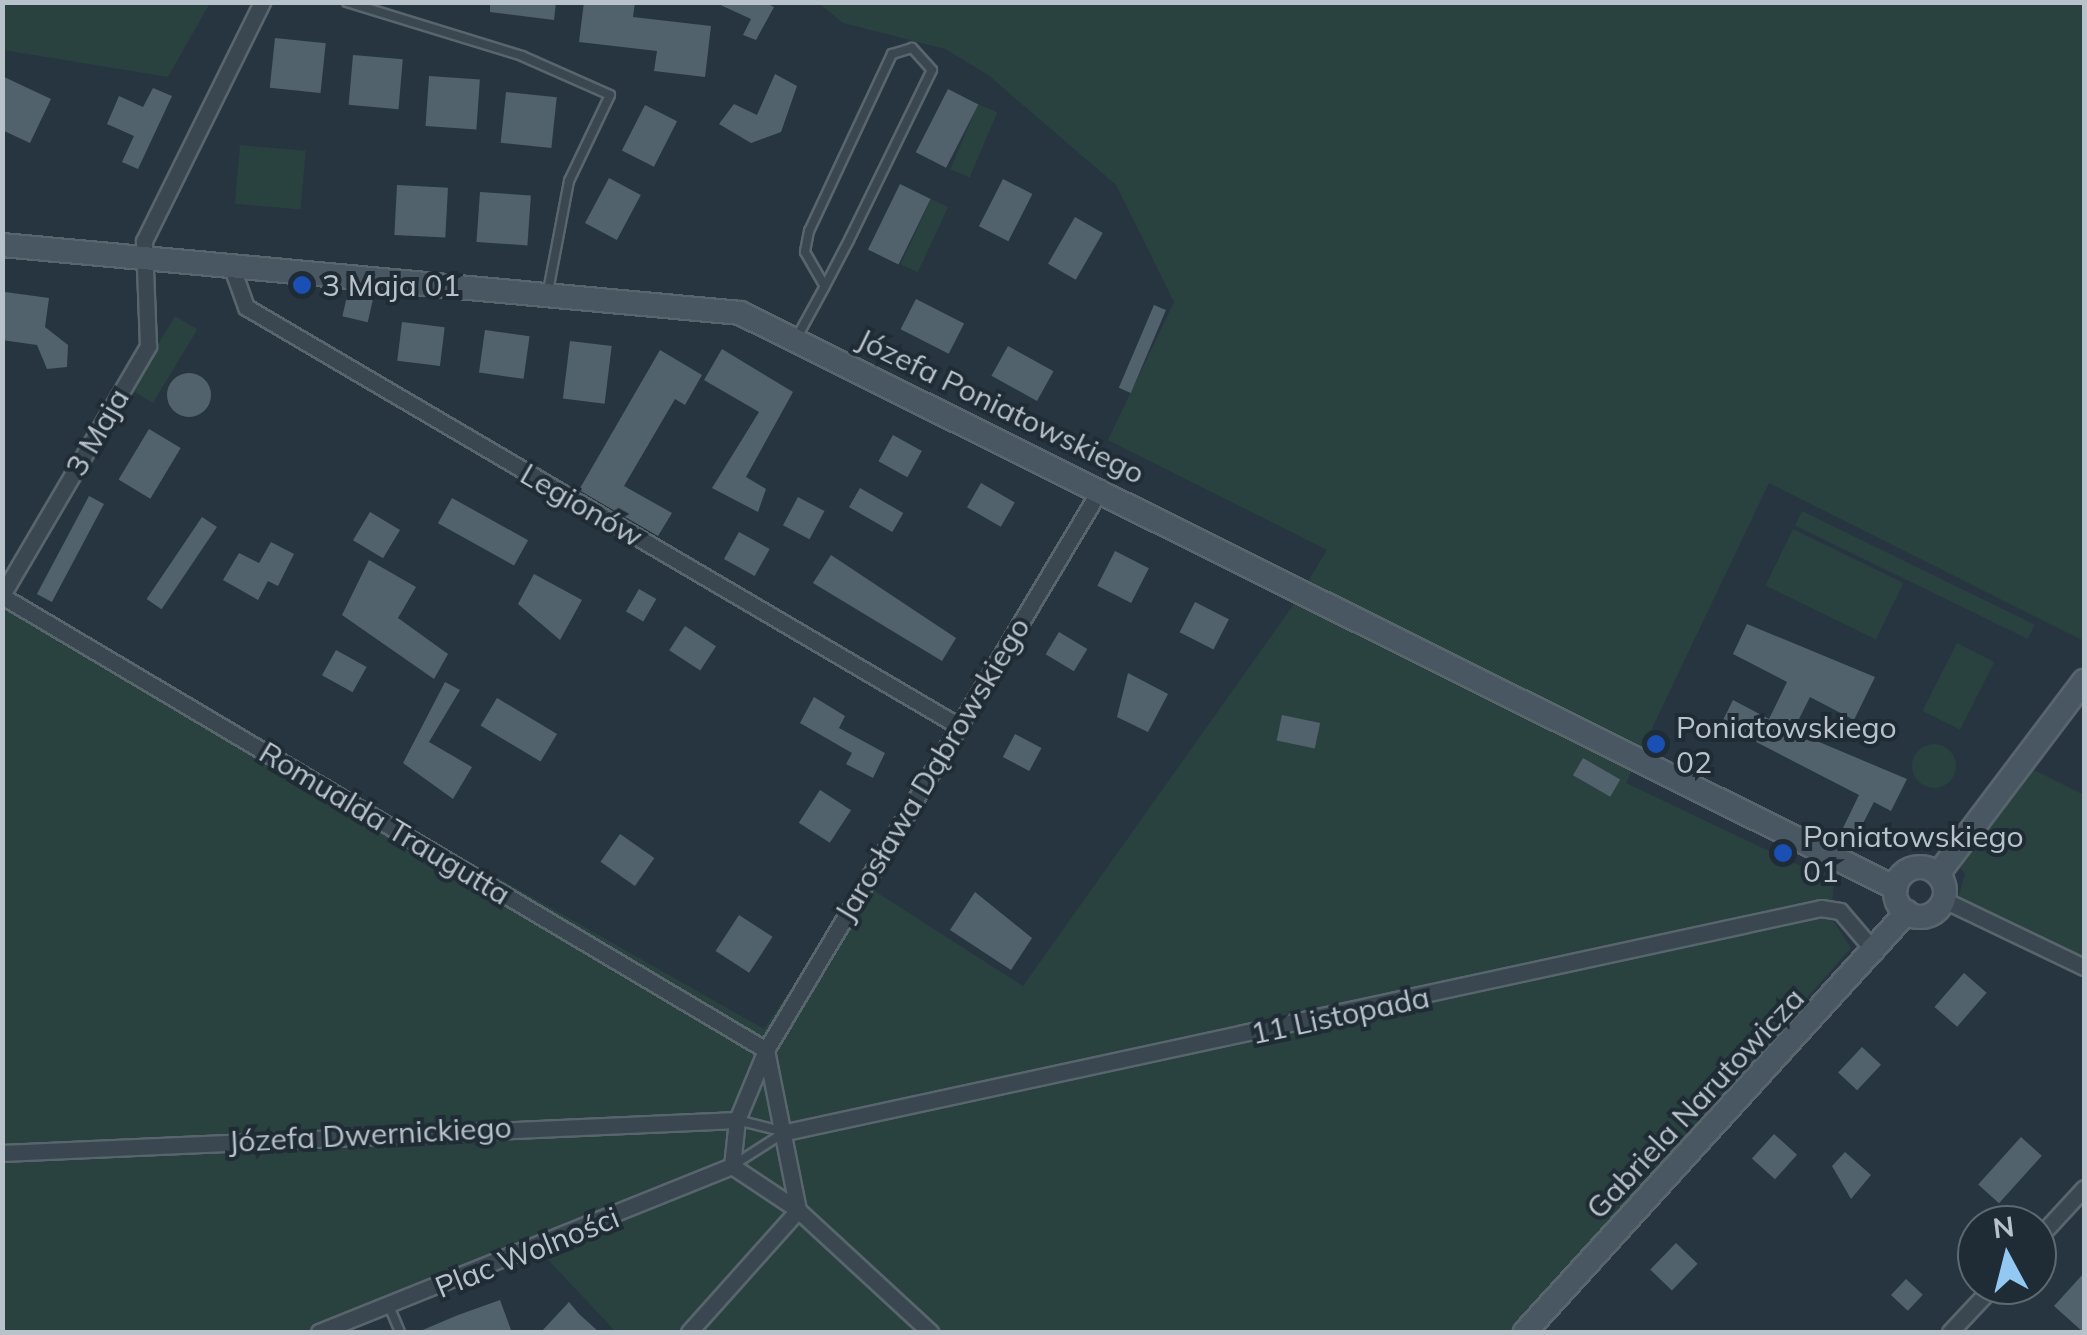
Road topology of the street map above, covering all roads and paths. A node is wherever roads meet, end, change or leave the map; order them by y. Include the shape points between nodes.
1 (262, 2) edge
2 (347, 2) edge
3 (2, 245) edge
4 (142, 257) junction
5 (231, 265) junction
6 (825, 286) junction
7 (548, 291) junction
8 (796, 339) junction
9 (1101, 488) junction
10 (2, 595) edge
11 (2084, 680) edge
12 (956, 725) junction
13 (1938, 874) junction
14 (1896, 888) junction
15 (1944, 900) junction
16 (1906, 912) junction
17 (1875, 952) junction
18 (2084, 967) edge
19 (766, 1050) junction
20 (736, 1120) junction
21 (786, 1132) junction
22 (2, 1153) edge
23 (732, 1166) junction
24 (2084, 1188) edge
25 (798, 1210) junction
26 (2057, 1217) edge
27 (1975, 1305) edge
28 (390, 1306) junction
29 (319, 1332) edge
30 (400, 1332) edge
31 (689, 1332) edge
32 (930, 1332) edge
33 (1525, 1332) edge
34 (1950, 1332) edge

1 - 4 street
2 - 7 lane via 522,56 610,95 569,181
3 - 4 street, Józefa Poniatowskiego
4 - 5 street, Józefa Poniatowskiego
4 - 10 street, 3 Maja via 148,346
5 - 7 street, Józefa Poniatowskiego
5 - 12 street, Legionów via 246,307
6 - 6 lane via 932,70 912,48 892,54 808,231 806,252
6 - 8 lane
7 - 8 street, Józefa Poniatowskiego via 740,313
8 - 9 street, Józefa Poniatowskiego
9 - 12 street, Jarosława Dąbrowskiego
9 - 14 street, Józefa Poniatowskiego
10 - 19 street, Romualda Traugutta
11 - 13 street
12 - 19 street, Jarosława Dąbrowskiego
13 - 14 street via 1914,868
13 - 15 street
14 - 16 street
15 - 16 street via 1928,916
15 - 18 street
16 - 17 street, Gabriela Narutowicza
17 - 21 street, 11 Listopada via 1840,911 1822,908
17 - 33 street, Gabriela Narutowicza
19 - 20 street, Jarosława Dąbrowskiego
19 - 21 street
20 - 21 lane
20 - 22 street, Józefa Dwernickiego
20 - 23 street, Jarosława Dąbrowskiego
21 - 23 lane
21 - 25 street
23 - 25 street
23 - 28 street, Plac Wolności
24 - 26 street
25 - 31 street
25 - 32 street
27 - 34 street
28 - 29 street, Plac Wolności
28 - 30 lane

